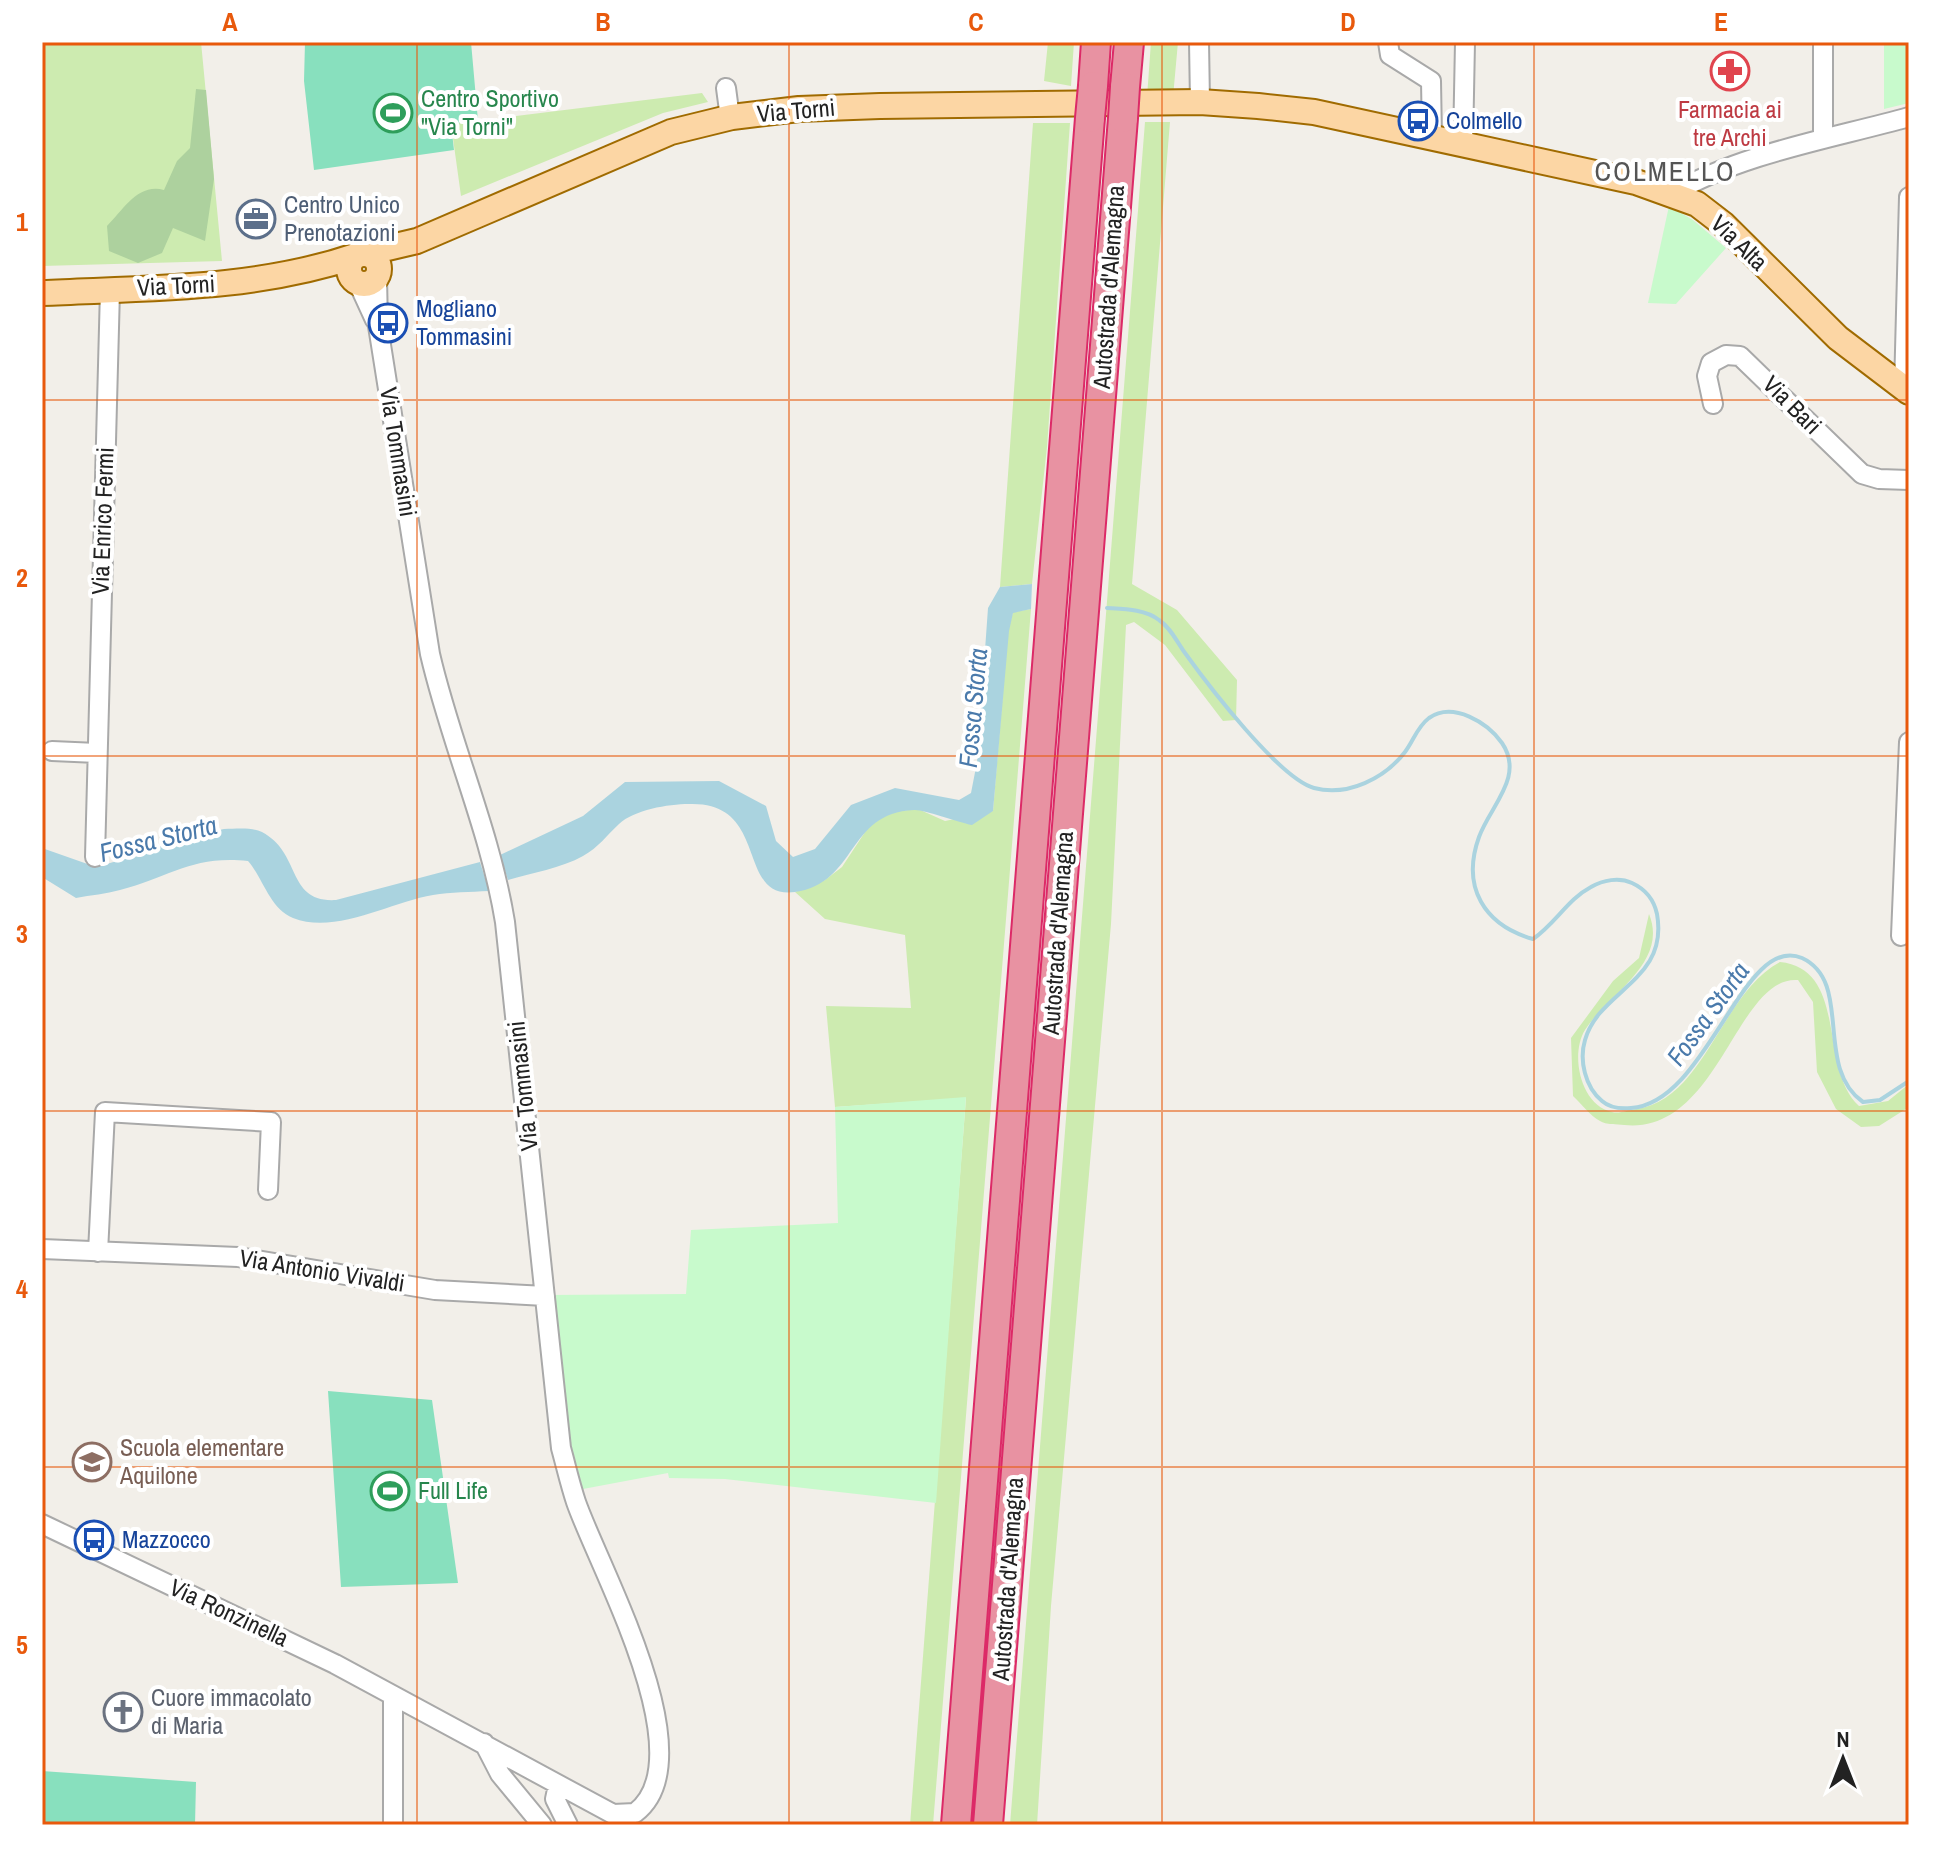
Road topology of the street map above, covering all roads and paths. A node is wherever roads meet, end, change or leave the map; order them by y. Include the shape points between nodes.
1 (1096, 42) edge
2 (1129, 42) edge
3 (1199, 42) edge
4 (1388, 42) edge
5 (1465, 42) edge
6 (1823, 42) edge
7 (726, 88) dead end
8 (1200, 102) junction
9 (1300, 110) joint
10 (1909, 117) edge
11 (730, 118) junction
12 (1432, 139) junction
13 (1823, 139) junction
14 (1463, 145) junction
15 (1671, 194) junction
16 (1909, 197) edge
17 (364, 269) junction
18 (110, 290) junction
19 (42, 293) edge
20 (1906, 390) edge
21 (1713, 404) dead end
22 (1909, 480) edge
23 (1909, 742) edge
24 (52, 751) dead end
25 (97, 753) junction
26 (95, 857) dead end
27 (1901, 936) dead end
28 (268, 1190) dead end
29 (42, 1249) edge
30 (98, 1252) junction
31 (545, 1296) junction
32 (42, 1524) edge
33 (42, 1532) edge
34 (62, 1535) junction
35 (393, 1696) junction
36 (484, 1743) junction
37 (558, 1785) junction
38 (626, 1818) edge
39 (393, 1825) edge
40 (542, 1825) edge
41 (568, 1825) edge
42 (956, 1825) edge
43 (988, 1825) edge

1 - 42 highway, Autostrada d'Alemagna, bridge
2 - 43 highway, Autostrada d'Alemagna, bridge
3 - 8 street
4 - 12 street via 1390,55 1431,81
5 - 14 street
6 - 13 street
7 - 11 street
8 - 9 main road, Via Torni
8 - 11 main road, Via Torni via 867,106
9 - 12 main road, Via Alta
10 - 13 street
11 - 17 main road, Via Torni via 671,132
12 - 14 main road, Via Alta
13 - 15 street via 1703,177
14 - 15 main road, Via Alta
15 - 20 main road, Via Alta via 1697,204 1723,224 1838,338
16 - 20 street
17 - 18 main road, Via Torni
17 - 31 street, Via Tommasini via 378,326 430,654 498,877
18 - 19 main road, Via Torni
18 - 25 street, Via Enrico Fermi
21 - 22 street, Via Bari via 1707,376 1711,363 1726,355 1740,356 1862,474
23 - 27 street
24 - 25 street
25 - 26 street, Via Enrico Fermi
28 - 30 street via 271,1122 105,1112
29 - 30 street, Via Antonio Vivaldi
30 - 31 street, Via Antonio Vivaldi via 238,1257 435,1290
31 - 38 street, Via Tommasini via 561,1448 576,1501 644,1667 655,1715 657,1777 643,1807
32 - 34 street, Via Ronzinella
33 - 34 street, Via Ronzinella
34 - 35 street, Via Ronzinella
35 - 36 street, Via Ronzinella
35 - 39 street
36 - 37 street, Via Ronzinella
36 - 40 street via 500,1774
37 - 38 street, Via Ronzinella
37 - 41 street via 555,1799

